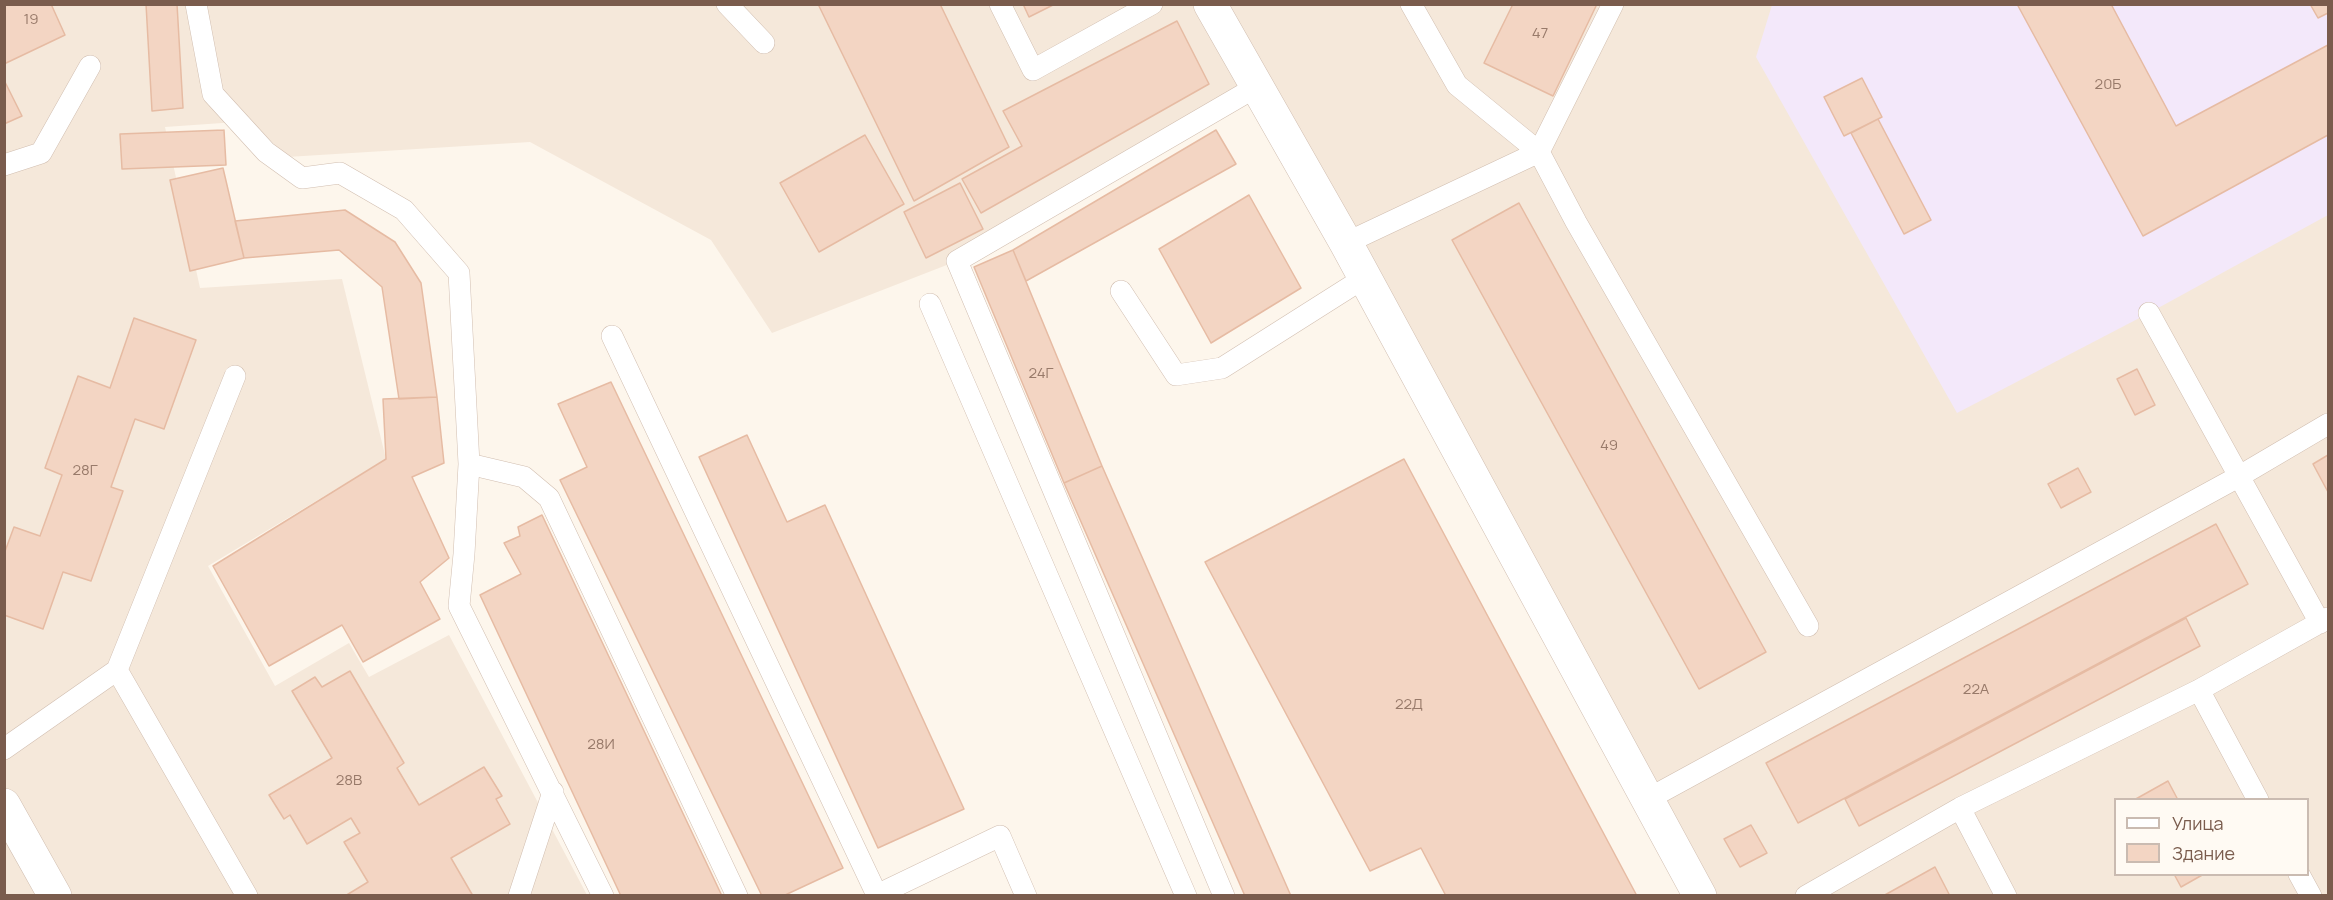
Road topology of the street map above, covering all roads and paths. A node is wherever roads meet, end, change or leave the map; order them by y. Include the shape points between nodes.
1 (196, 4) edge
2 (727, 4) edge
3 (1000, 4) edge
4 (1152, 4) edge
5 (1210, 4) edge
6 (1411, 4) edge
7 (1613, 4) edge
8 (764, 43) dead end
9 (90, 66) dead end
10 (1256, 87) junction
11 (1539, 152) junction
12 (4, 165) edge
13 (1346, 243) junction
14 (1364, 278) junction
15 (1121, 291) dead end
16 (930, 304) dead end
17 (2149, 313) dead end
18 (612, 336) dead end
19 (235, 376) dead end
20 (2328, 424) edge
21 (469, 464) junction
22 (2238, 477) junction
23 (2324, 621) edge
24 (1808, 626) dead end
25 (117, 670) junction
26 (2199, 690) junction
27 (4, 749) edge
28 (553, 792) junction
29 (2257, 798) edge
30 (1648, 799) junction
31 (4, 805) edge
32 (1960, 808) junction
33 (2300, 876) edge
34 (876, 895) edge
35 (55, 896) edge
36 (247, 896) edge
37 (519, 896) edge
38 (603, 896) edge
39 (737, 896) edge
40 (1026, 896) edge
41 (1186, 896) edge
42 (1224, 896) edge
43 (1700, 896) edge
44 (1806, 896) edge
45 (2006, 896) edge
46 (2311, 896) edge

1 - 21 lane via 213,94 266,152 302,178 340,173 404,210 459,273
2 - 8 lane
3 - 4 lane via 1033,70
5 - 10 street
6 - 11 lane via 1457,85
7 - 11 lane
9 - 12 lane via 41,153
10 - 13 street
10 - 42 lane via 957,261
11 - 13 lane
11 - 24 lane
13 - 14 street
14 - 15 lane via 1222,368 1176,375
14 - 30 street
16 - 41 lane
17 - 22 lane
18 - 34 lane
19 - 25 lane
20 - 22 lane
21 - 28 lane via 459,606
21 - 39 lane via 524,477 549,498
22 - 23 lane
22 - 30 lane
23 - 26 lane
25 - 27 lane
25 - 36 lane
26 - 29 lane
26 - 32 lane
28 - 37 lane
28 - 38 lane
30 - 43 street
31 - 35 street
32 - 44 lane
32 - 45 lane
33 - 46 lane
34 - 40 lane via 1000,836

